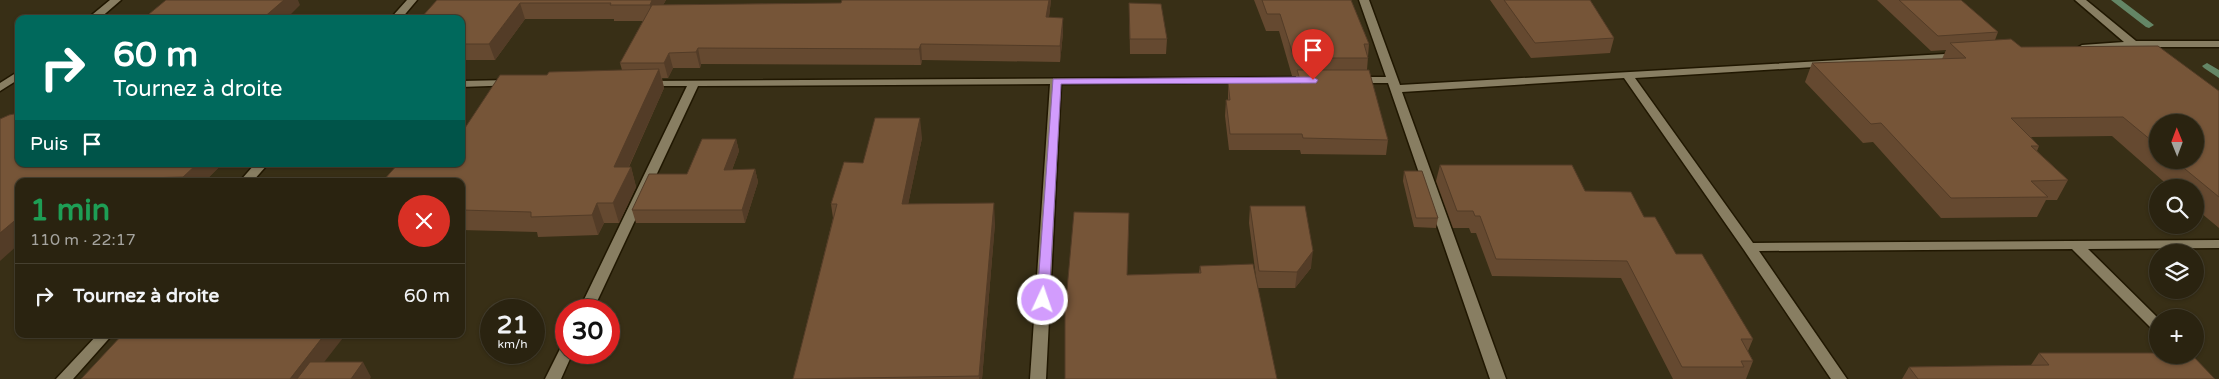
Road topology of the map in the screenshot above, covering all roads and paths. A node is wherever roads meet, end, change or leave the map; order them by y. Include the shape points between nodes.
1 (116, 0) edge
2 (412, 0) edge
3 (1364, 0) edge
4 (2080, 0) edge
5 (97, 15) edge
6 (399, 15) edge
7 (2134, 44) junction
8 (2219, 44) edge
9 (2074, 48) edge
10 (1975, 54) edge
11 (2149, 56) edge
12 (1628, 76) junction
13 (15, 77) edge
14 (1322, 80) edge
15 (1342, 80) edge
16 (1056, 81) junction
17 (519, 83) edge
18 (636, 83) edge
19 (694, 83) junction
20 (465, 84) edge
21 (1393, 85) junction
22 (0, 88) edge
23 (259, 167) edge
24 (249, 178) edge
25 (2219, 244) edge
26 (2076, 245) junction
27 (1749, 247) junction
28 (591, 299) edge
29 (2149, 318) edge
30 (102, 338) edge
31 (560, 364) edge
32 (64, 379) edge
33 (553, 379) edge
34 (1038, 379) edge
35 (1498, 379) edge
36 (1839, 379) edge

1 - 5 street
2 - 6 street
3 - 21 street
4 - 7 street
7 - 8 street
7 - 9 street
7 - 11 street
10 - 12 street
12 - 21 street
12 - 27 street
13 - 22 street
14 - 16 street
15 - 21 street
16 - 19 street
16 - 34 street
17 - 20 street
18 - 19 street
19 - 28 street
21 - 35 street
23 - 24 street
25 - 26 street
26 - 27 street
26 - 29 street
27 - 36 street
30 - 32 street
31 - 33 street

